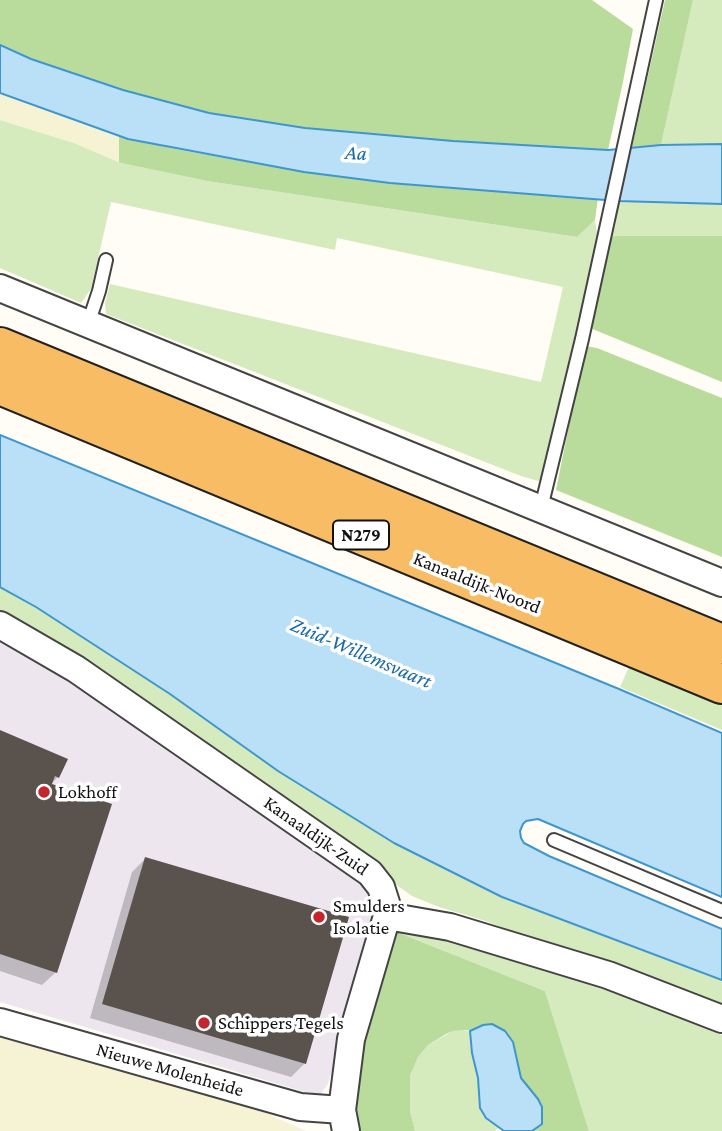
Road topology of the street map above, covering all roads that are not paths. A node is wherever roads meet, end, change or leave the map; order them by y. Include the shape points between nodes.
1 (656, 0) edge
2 (106, 260) dead end
3 (0, 288) edge
4 (88, 324) junction
5 (0, 347) edge
6 (0, 385) edge
7 (541, 508) junction
8 (722, 583) edge
9 (0, 625) edge
10 (722, 644) edge
11 (722, 684) edge
12 (554, 840) dead end
13 (722, 911) edge
14 (387, 916) junction
15 (722, 1019) edge
16 (0, 1022) edge
17 (344, 1120) edge

1 - 7 lane
2 - 4 lane
3 - 4 street
4 - 7 street
5 - 10 highway, Kanaaldijk-Noord / N279
6 - 11 highway, Kanaaldijk-Noord / N279
7 - 8 street
9 - 14 street, Kanaaldijk-Zuid via 76,669 370,873 385,896
12 - 13 lane
14 - 15 street via 450,927 608,975
14 - 17 street via 351,1039
16 - 17 street, Nieuwe Molenheide

